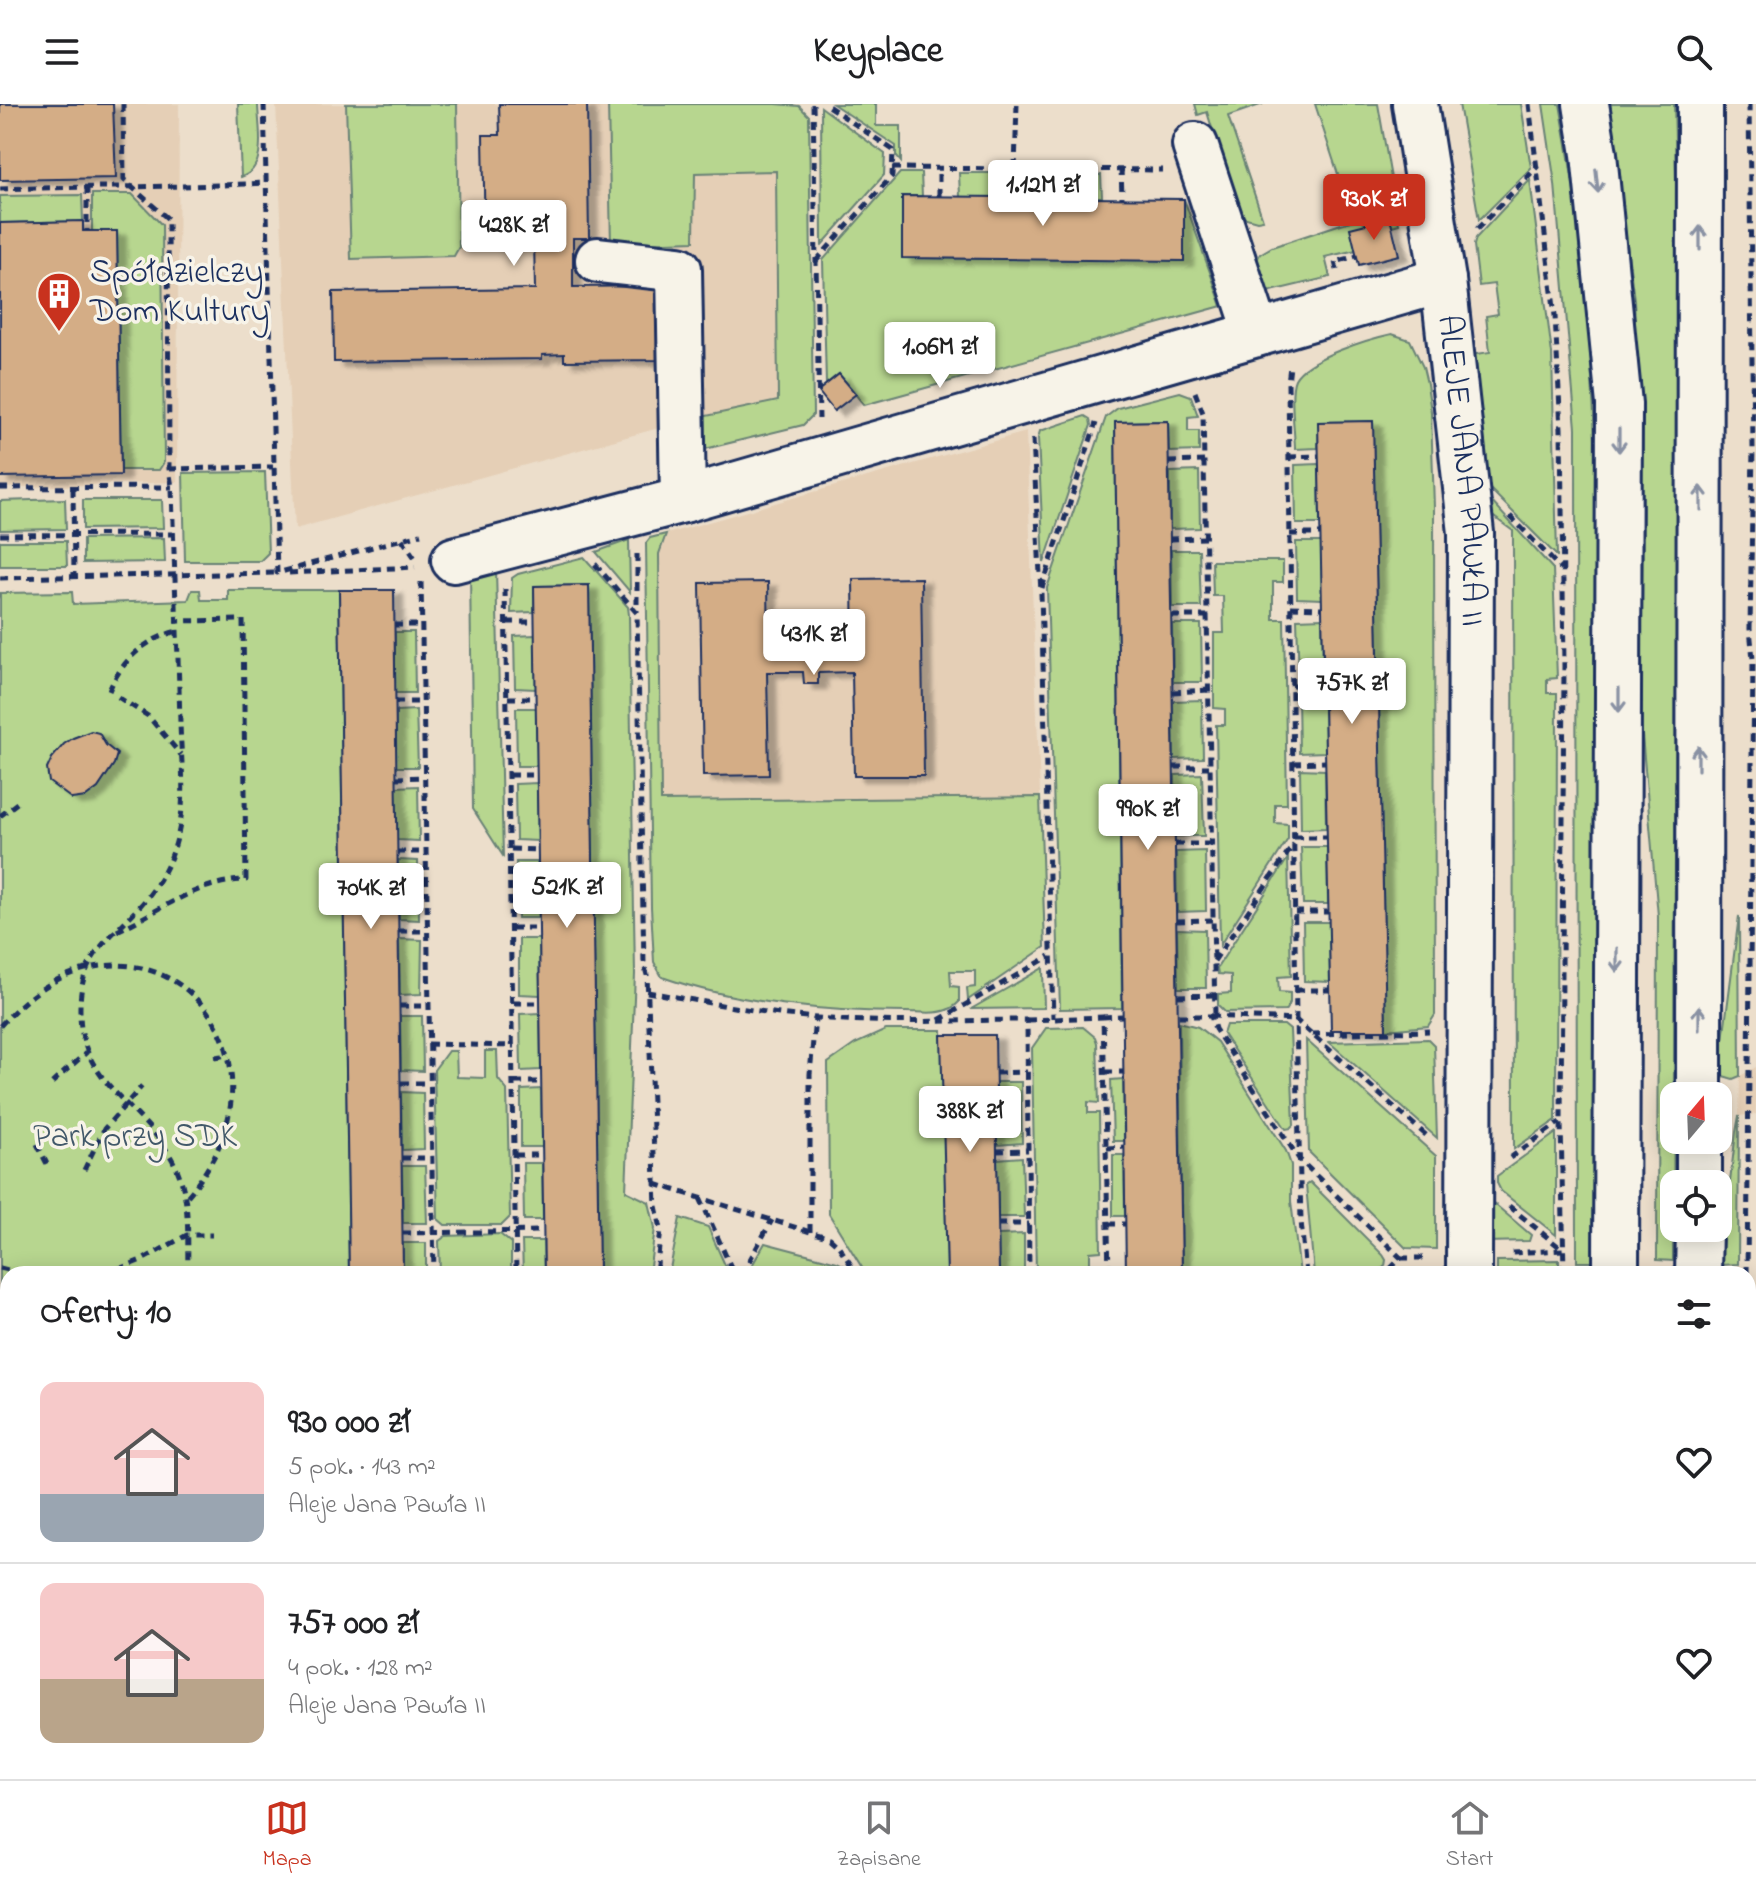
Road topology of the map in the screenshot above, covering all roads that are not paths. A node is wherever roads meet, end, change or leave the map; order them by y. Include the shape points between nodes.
1 (1415, 104) edge
2 (1586, 104) edge
3 (1700, 104) edge
4 (1182, 158) road end
5 (598, 260) dead end
6 (1440, 263) junction
7 (1257, 333) junction
8 (683, 500) junction
9 (456, 559) road end
10 (1699, 1082) edge
11 (1699, 1242) edge
12 (1488, 1264) edge
13 (1616, 1266) edge
14 (1698, 1266) edge

1 - 6 main road, ALEJE JANA PAWŁA II
2 -> 13 main road via 1619,404
10 -> 3 main road
4 - 7 main road
5 - 8 main road via 679,269
6 - 7 main road
6 - 12 main road, ALEJE JANA PAWŁA II via 1471,533 1481,1183
7 - 8 main road
8 - 9 main road
11 - 14 main road

